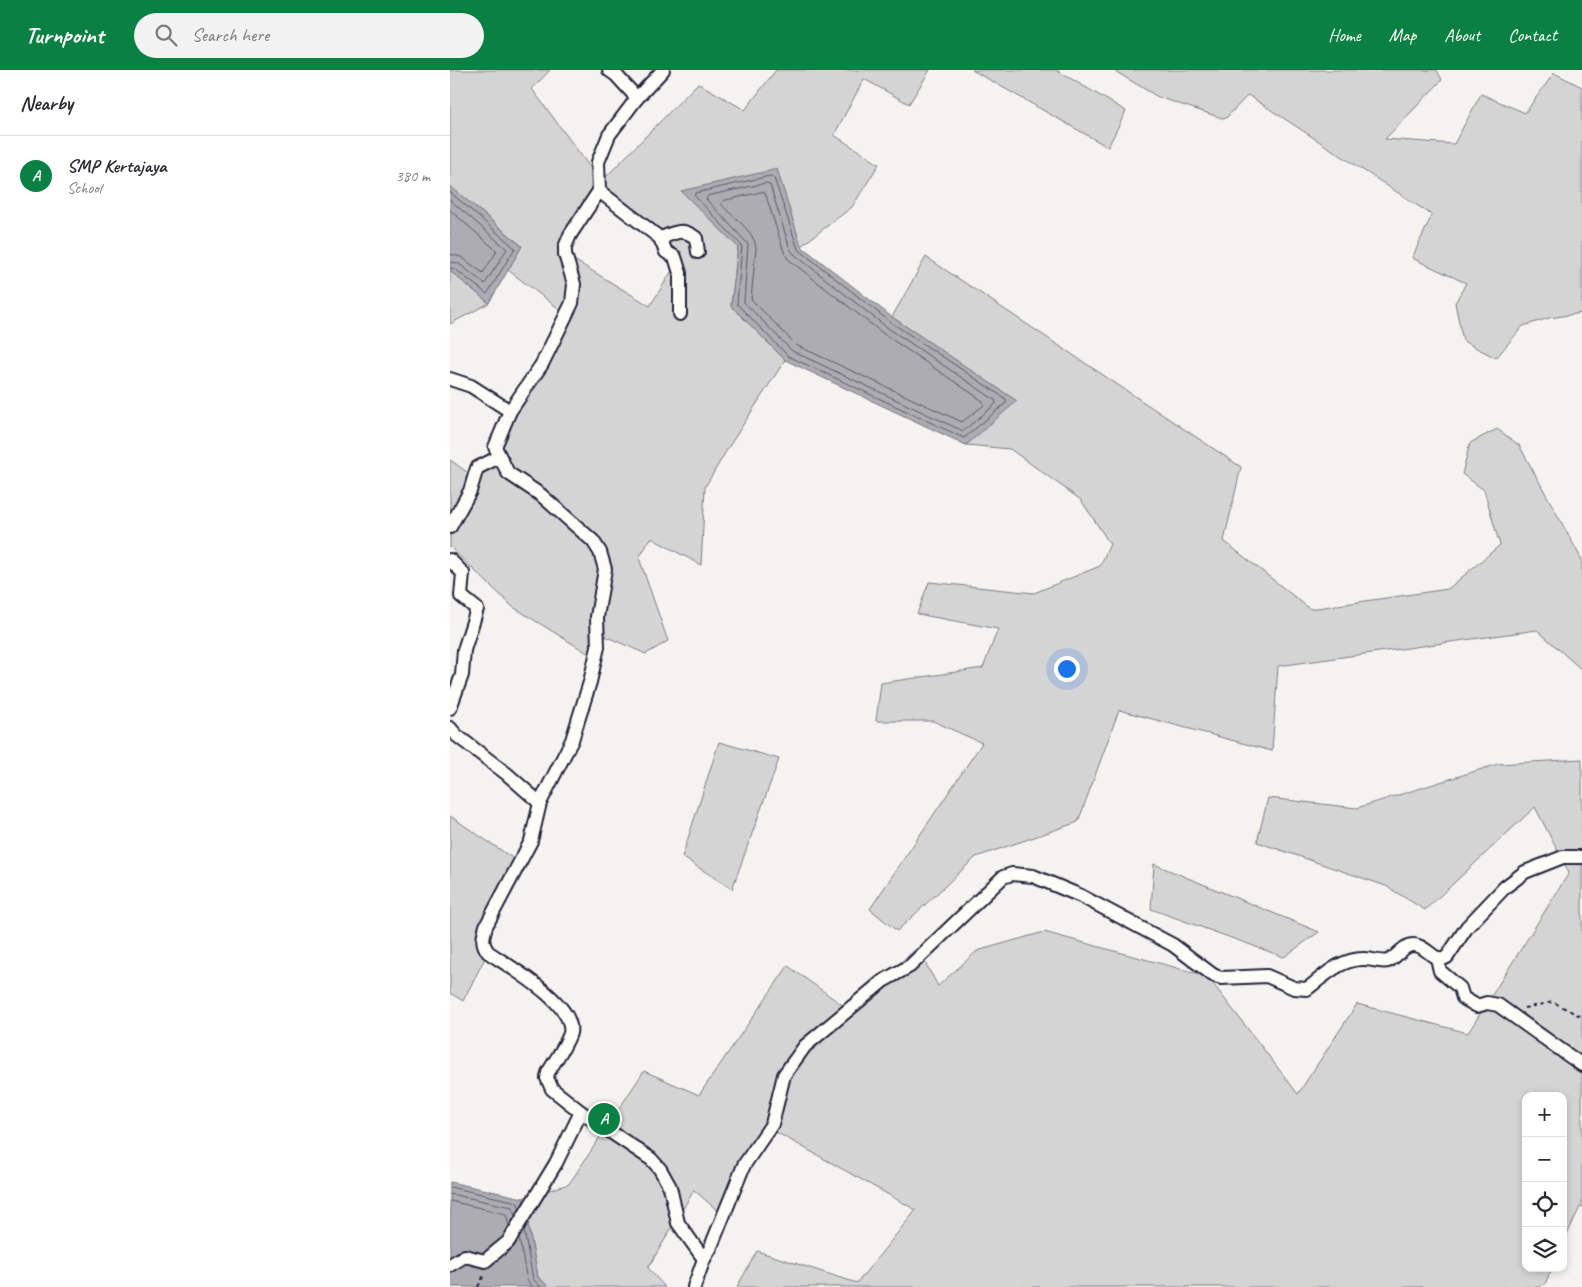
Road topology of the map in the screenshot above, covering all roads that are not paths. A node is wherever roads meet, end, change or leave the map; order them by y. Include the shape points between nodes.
1 (609, 70) edge
2 (663, 70) edge
3 (637, 98) junction
4 (600, 191) junction
5 (660, 238) junction
6 (698, 252) dead end
7 (680, 314) dead end
8 (450, 378) edge
9 (510, 411) junction
10 (499, 457) junction
11 (450, 527) edge
12 (450, 560) edge
13 (450, 708) edge
14 (450, 728) edge
15 (540, 803) junction
16 (1582, 857) edge
17 (1437, 958) junction
18 (1582, 1065) edge
19 (581, 1112) junction
20 (704, 1259) junction
21 (450, 1265) edge
22 (694, 1287) edge

1 - 3 street
2 - 3 street
3 - 4 street via 609,135 598,162
4 - 5 street
4 - 9 street via 565,247 574,284 568,314 542,364
5 - 6 street via 687,232 696,238
5 - 7 street via 666,252 678,262
8 - 9 street via 471,386
9 - 10 street via 495,447
10 - 11 street via 477,468 470,491
10 - 15 street via 508,473 541,495 593,541 605,569 597,617 598,647 590,682 572,740
12 - 13 street via 463,573 460,596 477,609 464,650 462,675
14 - 15 street
15 - 19 street via 531,841 486,926 482,940 488,952 546,991 565,1013 571,1026 570,1034 547,1078 552,1089
16 - 17 street via 1563,857 1525,872 1505,887 1467,927 1447,957
17 - 18 street via 1440,971 1460,988 1463,998 1477,1006 1487,1003 1498,1005
17 - 20 street via 1417,945 1407,946 1389,961 1364,958 1343,963 1307,989 1294,988 1267,976 1221,978 1174,945 1081,896 1033,876 1012,874 1003,877 910,966 883,981 805,1046 784,1075 772,1124 744,1165
19 - 20 street via 651,1159 660,1169 670,1187 678,1222
19 - 21 street via 556,1163 508,1242 485,1261 465,1256
20 - 22 street

